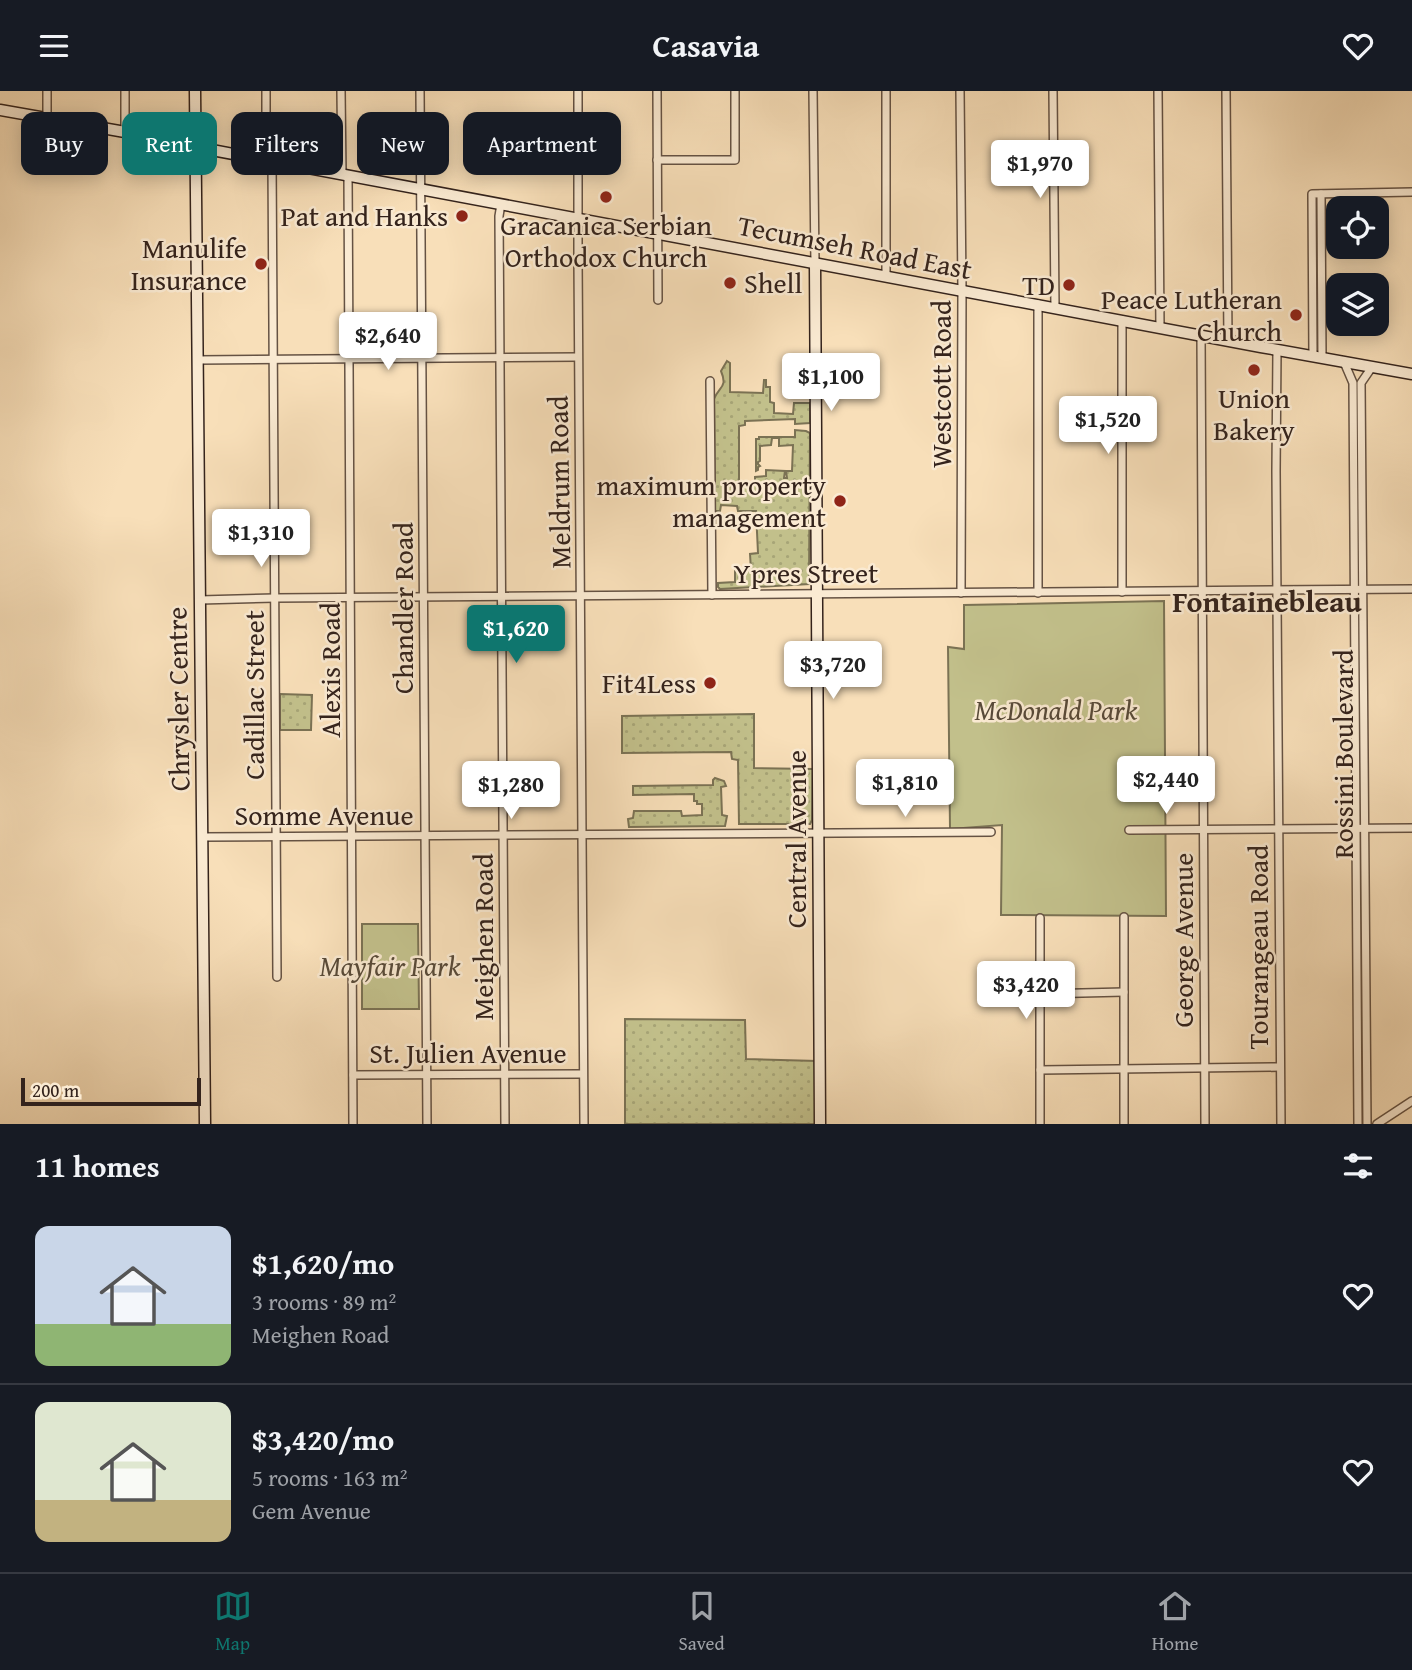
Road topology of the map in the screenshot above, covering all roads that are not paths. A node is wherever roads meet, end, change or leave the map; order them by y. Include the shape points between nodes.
1 (47, 91) edge
2 (125, 91) edge
3 (195, 91) edge
4 (266, 91) edge
5 (341, 91) edge
6 (420, 91) edge
7 (578, 91) edge
8 (657, 91) edge
9 (735, 91) edge
10 (813, 91) edge
11 (886, 91) edge
12 (960, 91) edge
13 (1053, 91) edge
14 (1158, 91) edge
15 (1226, 91) edge
16 (0, 110) edge
17 (47, 112) edge
18 (125, 112) edge
19 (195, 112) edge
20 (267, 112) edge
21 (21, 114) edge
22 (657, 160) junction
23 (345, 174) junction
24 (196, 175) edge
25 (269, 175) edge
26 (421, 189) junction
27 (1412, 192) edge
28 (1316, 194) junction
29 (501, 204) junction
30 (578, 219) junction
31 (658, 234) junction
32 (815, 263) junction
33 (886, 276) junction
34 (962, 290) junction
35 (658, 300) dead end
36 (1038, 304) junction
37 (1055, 307) junction
38 (1313, 307) junction
39 (1322, 307) junction
40 (1122, 320) junction
41 (1160, 327) junction
42 (1201, 335) junction
43 (1228, 341) junction
44 (1277, 350) junction
45 (500, 357) junction
46 (578, 357) junction
47 (1317, 357) junction
48 (422, 358) junction
49 (273, 359) junction
50 (349, 359) junction
51 (198, 360) junction
52 (1344, 362) junction
53 (1371, 367) junction
54 (1412, 374) edge
55 (710, 381) dead end
56 (1357, 383) junction
57 (1412, 589) edge
58 (1277, 590) junction
59 (1359, 590) junction
60 (1202, 591) junction
61 (1122, 592) junction
62 (961, 593) junction
63 (1038, 593) junction
64 (817, 594) junction
65 (712, 595) junction
66 (502, 596) junction
67 (581, 596) junction
68 (350, 597) junction
69 (424, 597) junction
70 (275, 598) junction
71 (200, 600) junction
72 (1279, 828) junction
73 (1360, 828) junction
74 (1412, 828) edge
75 (1129, 830) dead end
76 (1203, 830) junction
77 (991, 832) dead end
78 (819, 833) junction
79 (582, 834) junction
80 (503, 835) junction
81 (352, 836) junction
82 (426, 836) junction
83 (202, 837) junction
84 (276, 837) junction
85 (1124, 917) dead end
86 (1040, 918) dead end
87 (277, 977) dead end
88 (1124, 992) junction
89 (1040, 994) junction
90 (1280, 1067) junction
91 (1205, 1068) junction
92 (1124, 1069) junction
93 (1040, 1070) junction
94 (427, 1074) junction
95 (505, 1074) junction
96 (583, 1074) junction
97 (353, 1075) junction
98 (1412, 1101) edge
99 (205, 1124) edge
100 (353, 1124) edge
101 (427, 1124) edge
102 (505, 1124) edge
103 (584, 1124) edge
104 (820, 1124) edge
105 (1040, 1124) edge
106 (1124, 1124) edge
107 (1205, 1124) edge
108 (1281, 1124) edge
109 (1358, 1124) edge
110 (1367, 1124) edge
111 (1377, 1124) edge

1 - 17 street
2 - 18 street
3 - 19 street, Chrysler Centre
4 - 20 street, Cadillac Street
5 - 23 street, Alexis Road
6 - 26 street, Chandler Road
7 - 30 street, Meldrum Road
8 - 22 street
9 - 22 street via 735,160
10 - 32 street, Central Avenue
11 - 33 street
12 - 34 street, Westcott Road
13 - 37 street
14 - 41 street
15 - 43 street
16 - 21 street, Tecumseh Road East
22 - 31 street
23 - 26 street, Tecumseh Road East
23 - 50 street, Alexis Road
24 - 51 street, Chrysler Centre
25 - 49 street, Cadillac Street
26 - 29 street, Tecumseh Road East
26 - 48 street, Chandler Road
27 - 28 street
28 - 38 street
28 - 39 street
29 - 30 street, Tecumseh Road East
29 - 45 street, Meighen Road
30 - 31 street, Tecumseh Road East
30 - 46 street, Meldrum Road
31 - 32 street, Tecumseh Road East
31 - 35 street
32 - 33 street, Tecumseh Road East
32 - 64 street, Central Avenue
33 - 34 street, Tecumseh Road East
34 - 36 street, Tecumseh Road East
34 - 62 street, Westcott Road
36 - 37 street, Tecumseh Road East
36 - 63 street
37 - 40 street, Tecumseh Road East
38 - 39 street
38 - 47 street
39 - 47 street
40 - 41 street, Tecumseh Road East
40 - 61 street
41 - 42 street, Tecumseh Road East
42 - 43 street, Tecumseh Road East
42 - 60 street, George Avenue
43 - 44 street, Tecumseh Road East
44 - 47 street, Tecumseh Road East
44 - 58 street, Tourangeau Road
45 - 46 street
45 - 48 street
45 - 66 street, Meighen Road
46 - 67 street, Meldrum Road
47 - 52 street, Tecumseh Road East
48 - 50 street
48 - 69 street, Chandler Road
49 - 50 street
49 - 51 street
49 - 70 street, Cadillac Street
50 - 68 street, Alexis Road
51 - 71 street, Chrysler Centre
52 - 53 street, Tecumseh Road East
52 - 56 street, Rossini Boulevard
53 - 54 street, Tecumseh Road East
53 - 56 street
55 - 65 street
56 - 59 street, Rossini Boulevard
57 - 59 street, Ypres Street
58 - 59 street, Ypres Street
58 - 60 street, Ypres Street
58 - 72 street, Tourangeau Road
59 - 73 street, Rossini Boulevard
60 - 61 street, Ypres Street
60 - 76 street, George Avenue
61 - 63 street, Ypres Street
62 - 63 street, Ypres Street
62 - 64 street, Ypres Street
64 - 65 street, Ypres Street
64 - 78 street, Central Avenue
65 - 67 street, Ypres Street
66 - 67 street, Ypres Street
66 - 69 street, Ypres Street
66 - 80 street, Meighen Road
67 - 79 street, Meldrum Road
68 - 69 street, Ypres Street
68 - 70 street, Ypres Street
68 - 81 street, Alexis Road
69 - 82 street, Chandler Road
70 - 71 street, Ypres Street
70 - 84 street, Cadillac Street
71 - 83 street, Chrysler Centre
72 - 73 street
72 - 76 street
72 - 90 street, Tourangeau Road
73 - 74 street
73 - 109 street, Rossini Boulevard
73 - 110 street, Rossini Boulevard
75 - 76 street
76 - 91 street, George Avenue
77 - 78 street, Somme Avenue
78 - 79 street, Somme Avenue
78 - 104 street, Central Avenue
79 - 80 street, Somme Avenue
79 - 96 street, Meldrum Road
80 - 82 street, Somme Avenue
80 - 95 street, Meighen Road
81 - 82 street, Somme Avenue
81 - 84 street, Somme Avenue
81 - 97 street, Alexis Road
82 - 94 street, Chandler Road
83 - 84 street, Somme Avenue
83 - 99 street, Chrysler Centre
84 - 87 street, Cadillac Street
85 - 88 street
86 - 89 street
88 - 89 street
88 - 92 street
89 - 93 street
90 - 91 street
90 - 108 street, Tourangeau Road
91 - 92 street
91 - 107 street, George Avenue
92 - 93 street
92 - 106 street
93 - 105 street
94 - 95 street, St. Julien Avenue
94 - 97 street, St. Julien Avenue
94 - 101 street, Chandler Road
95 - 96 street, St. Julien Avenue
95 - 102 street, Meighen Road
96 - 103 street, Meldrum Road
97 - 100 street, Alexis Road
98 - 111 street

